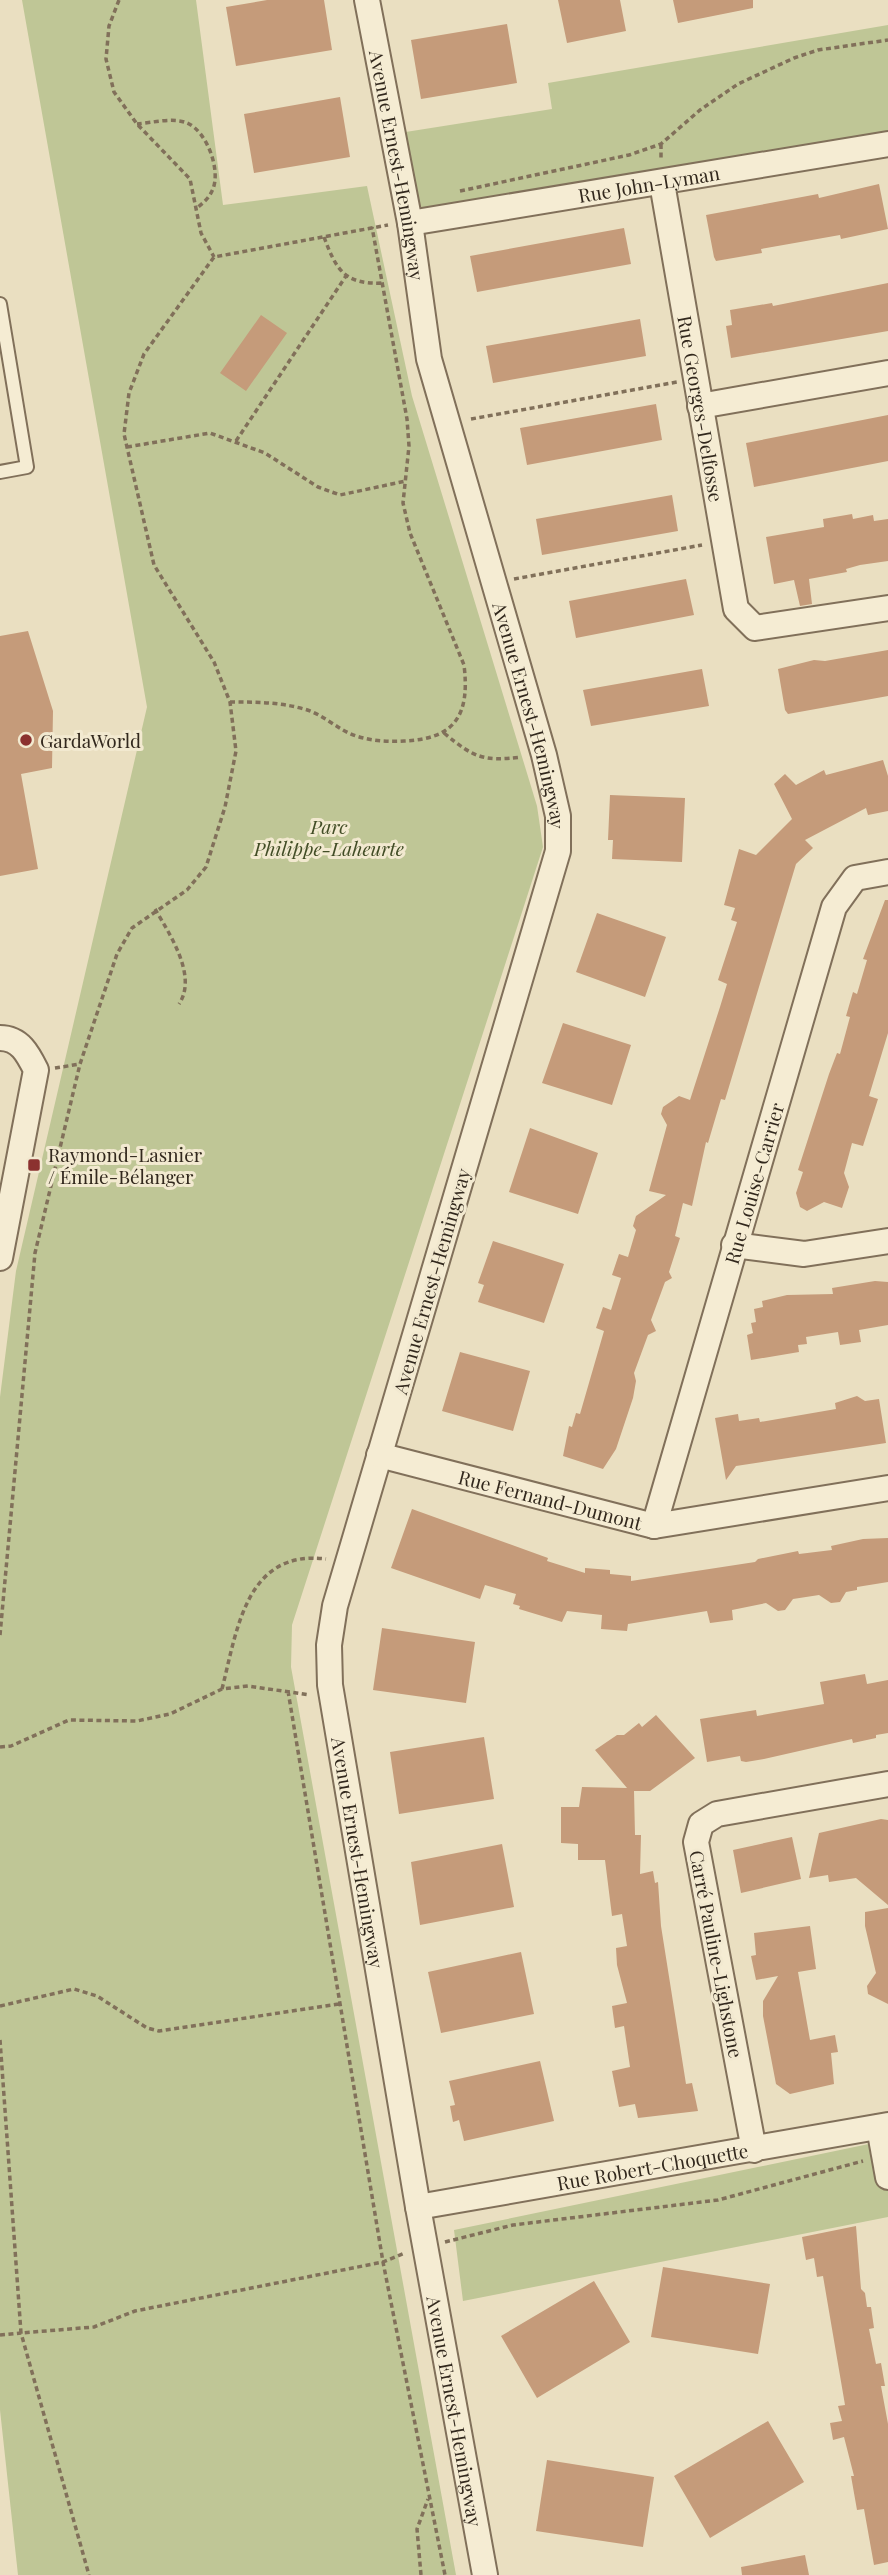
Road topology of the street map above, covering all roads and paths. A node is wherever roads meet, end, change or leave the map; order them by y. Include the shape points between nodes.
1 (119, 0) edge
2 (367, 0) edge
3 (888, 40) edge
4 (137, 124) junction
5 (888, 144) edge
6 (662, 183) junction
7 (454, 194) dead end
8 (196, 209) junction
9 (410, 223) junction
10 (372, 227) junction
11 (324, 236) junction
12 (214, 257) junction
13 (346, 276) junction
14 (383, 283) junction
15 (0, 304) edge
16 (888, 373) edge
17 (677, 382) dead end
18 (700, 406) junction
19 (448, 423) junction
20 (236, 441) junction
21 (127, 447) junction
22 (0, 472) edge
23 (406, 481) junction
24 (702, 545) dead end
25 (494, 582) junction
26 (888, 608) edge
27 (230, 702) junction
28 (444, 733) junction
29 (544, 755) junction
30 (888, 872) edge
31 (155, 909) junction
32 (179, 1004) dead end
33 (4, 1038) edge
34 (80, 1064) junction
35 (36, 1070) junction
36 (888, 1241) edge
37 (734, 1245) junction
38 (0, 1258) edge
39 (379, 1455) junction
40 (888, 1488) edge
41 (654, 1526) junction
42 (326, 1559) dead end
43 (0, 1635) edge
44 (330, 1685) junction
45 (222, 1689) junction
46 (288, 1691) junction
47 (0, 1747) edge
48 (888, 1784) edge
49 (339, 2004) junction
50 (0, 2006) edge
51 (0, 2040) edge
52 (883, 2126) edge
53 (754, 2150) junction
54 (879, 2168) edge
55 (418, 2207) junction
56 (451, 2240) dead end
57 (411, 2250) dead end
58 (383, 2262) junction
59 (21, 2333) junction
60 (0, 2335) edge
61 (429, 2497) junction
62 (89, 2575) edge
63 (421, 2575) edge
64 (444, 2575) edge
65 (485, 2575) edge

1 - 4 path via 109,26 106,58 114,92
2 - 9 street, Avenue Ernest-Hemingway
3 - 7 path via 794,58 738,84 661,144 629,155 465,187
4 - 8 path via 190,179
4 - 8 path via 177,121 194,127 209,149 215,169 212,191
5 - 6 street, Rue John-Lyman
6 - 9 street, Rue John-Lyman
6 - 18 street, Rue Georges-Delfosse
8 - 12 path via 201,233
9 - 10 path
9 - 19 street, Avenue Ernest-Hemingway via 429,359
10 - 11 path
10 - 14 path
11 - 12 path
11 - 13 path via 333,260
12 - 21 path via 144,354 129,393
13 - 14 path
13 - 20 path
14 - 23 path via 408,419
15 - 22 lane via 27,467
16 - 18 street
17 - 19 path
18 - 26 street, Rue Georges-Delfosse via 736,610 755,628
19 - 25 street, Avenue Ernest-Hemingway
20 - 21 path via 210,433
20 - 23 path via 340,495
21 - 27 path via 154,565 214,662
23 - 28 path via 403,503 410,533 464,665 463,711
24 - 25 path
25 - 29 street, Avenue Ernest-Hemingway
27 - 28 path via 272,702 307,710 355,736 386,742 429,740
27 - 31 path via 236,751 206,867 187,890
28 - 29 path via 469,754 485,760
29 - 39 street, Avenue Ernest-Hemingway via 558,816 558,851
30 - 37 street, Rue Louise-Carrier via 855,878 834,907
31 - 32 path via 182,965 185,982
31 - 34 path via 132,928 117,954
33 - 35 street via 25,1049
34 - 35 path
34 - 43 path via 35,1253
35 - 38 street
36 - 37 street via 804,1254
37 - 41 street, Rue Louise-Carrier
39 - 41 street, Rue Fernand-Dumont
39 - 44 street, Avenue Ernest-Hemingway via 335,1605
40 - 41 street, Rue Fernand-Dumont
42 - 45 path via 306,1556 279,1564 247,1598
44 - 46 path via 310,1695
44 - 55 street, Avenue Ernest-Hemingway
45 - 46 path via 248,1686
45 - 47 path via 170,1714 137,1721 69,1720
46 - 49 path
48 - 53 street, Carré Pauline-Lighstone via 717,1814 701,1824 696,1842
49 - 50 path via 159,2031 86,1991 74,1989
49 - 58 path
51 - 59 path
52 - 53 street, Rue Robert-Choquette
52 - 54 street
53 - 55 street, Rue Robert-Choquette
54 - 56 path via 837,2166 718,2200 513,2225
55 - 65 street, Avenue Ernest-Hemingway
57 - 58 path
58 - 59 path via 135,2311 94,2327
58 - 61 path
59 - 60 path
59 - 62 path
61 - 63 path via 417,2529
61 - 64 path

